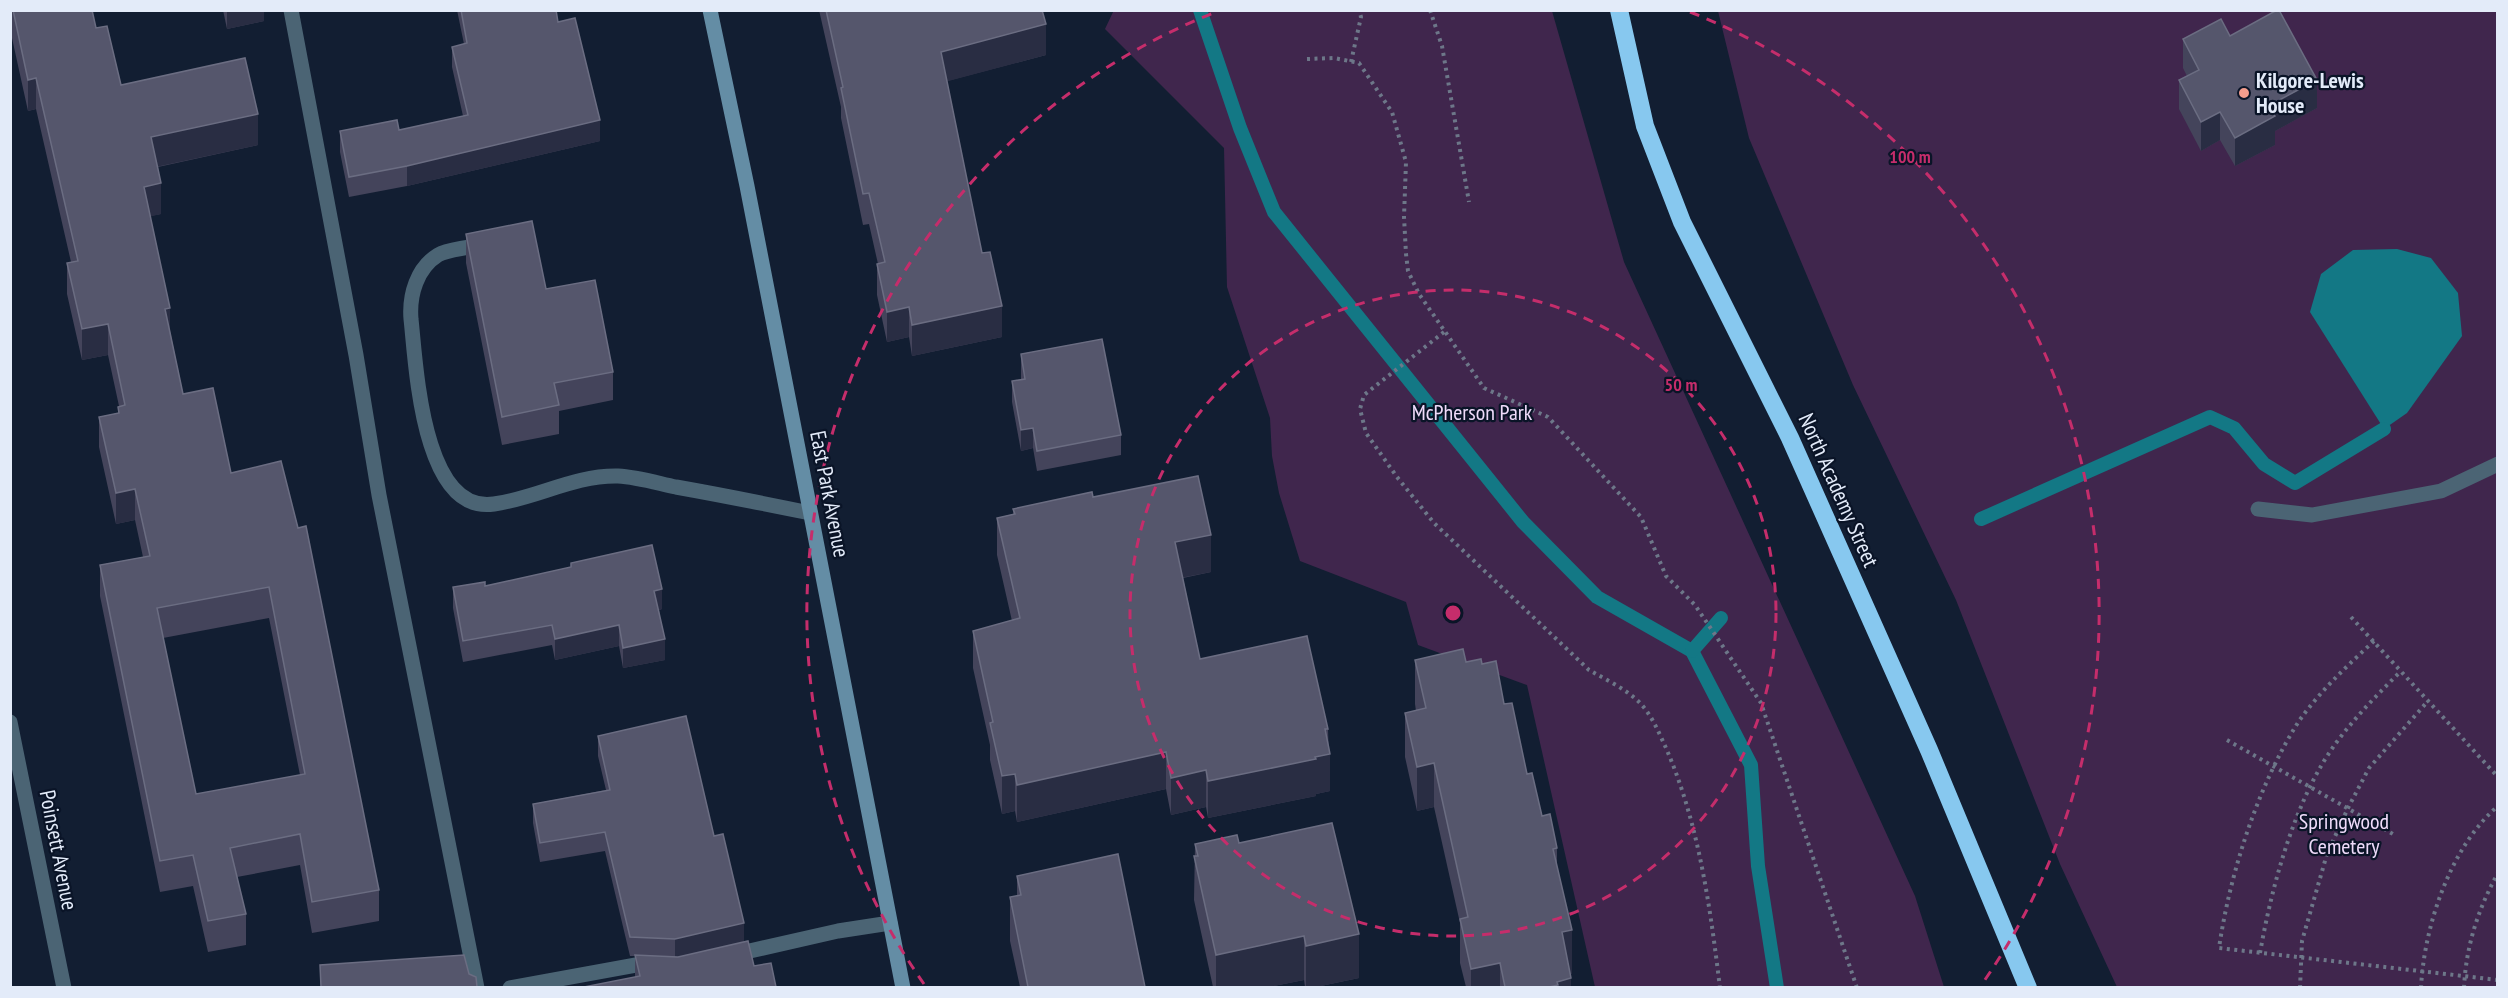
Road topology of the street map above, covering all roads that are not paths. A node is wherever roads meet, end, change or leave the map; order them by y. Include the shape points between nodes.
1 (291, 10) edge
2 (710, 10) edge
3 (1619, 10) edge
4 (469, 247) edge
5 (2498, 464) edge
6 (2258, 509) dead end
7 (810, 513) junction
8 (10, 722) edge
9 (890, 923) junction
10 (722, 957) edge
11 (666, 967) edge
12 (64, 987) edge
13 (477, 987) edge
14 (510, 987) edge
15 (903, 987) edge
16 (2028, 987) edge

1 - 13 street via 379,495
2 - 7 street, East Park Avenue
3 - 16 highway, North Academy Street via 1645,126 1682,222 1804,471 1929,750
4 - 7 street via 439,255 419,274 410,304 417,381 431,451 449,484 468,500 491,505 581,478 619,476
5 - 6 street via 2430,494 2312,515
7 - 9 street, East Park Avenue
8 - 12 street, Poinsett Avenue
9 - 10 street via 838,930
9 - 15 street, East Park Avenue
11 - 14 street via 636,965

